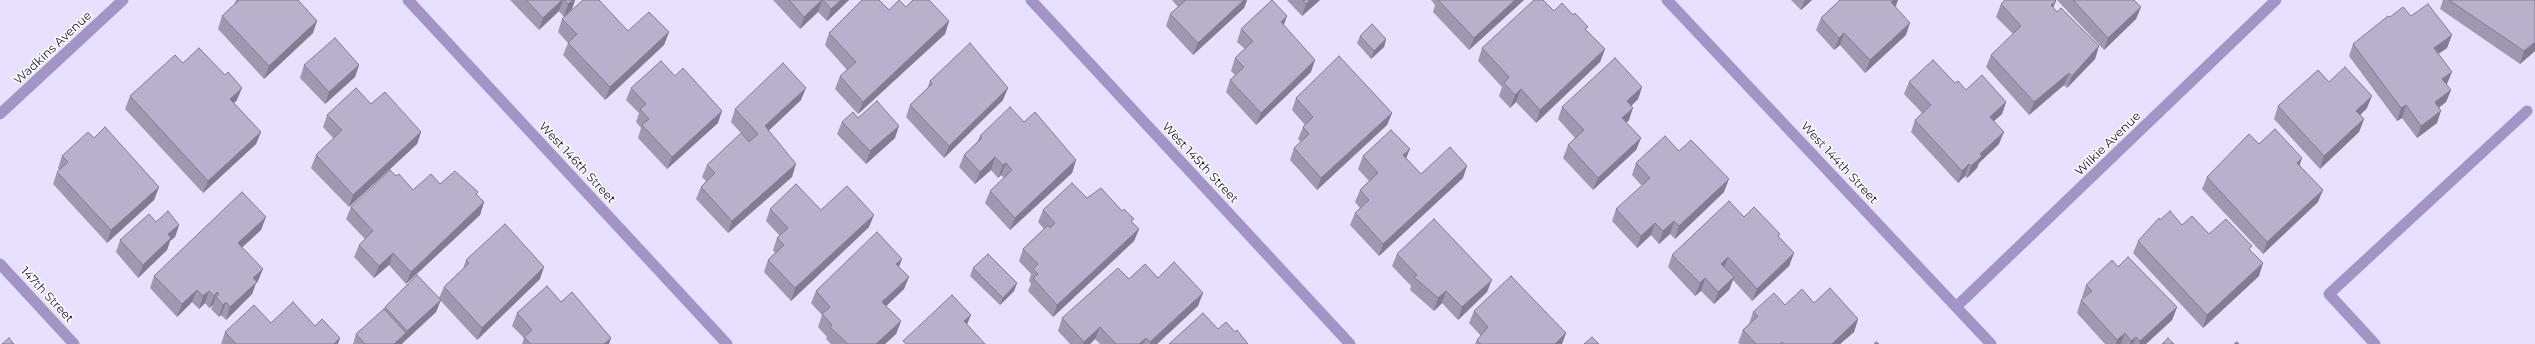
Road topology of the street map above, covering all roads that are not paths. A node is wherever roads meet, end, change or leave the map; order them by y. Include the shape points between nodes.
1 (123, 0) edge
2 (408, 0) edge
3 (1031, 0) edge
4 (1667, 0) edge
5 (2276, 0) edge
6 (2527, 111) dead end
7 (0, 114) edge
8 (0, 264) edge
9 (1957, 306) junction
10 (74, 344) edge
11 (727, 344) edge
12 (1350, 344) edge
13 (1991, 344) edge
14 (2375, 344) edge

1 - 7 street, Wadkins Avenue
2 - 11 street, West 146th Street
3 - 12 street, West 145th Street
4 - 9 street, West 144th Street
5 - 9 street, Wilkie Avenue
6 - 14 street via 2329,294
8 - 10 street, 147th Street
9 - 13 street, West 144th Street

